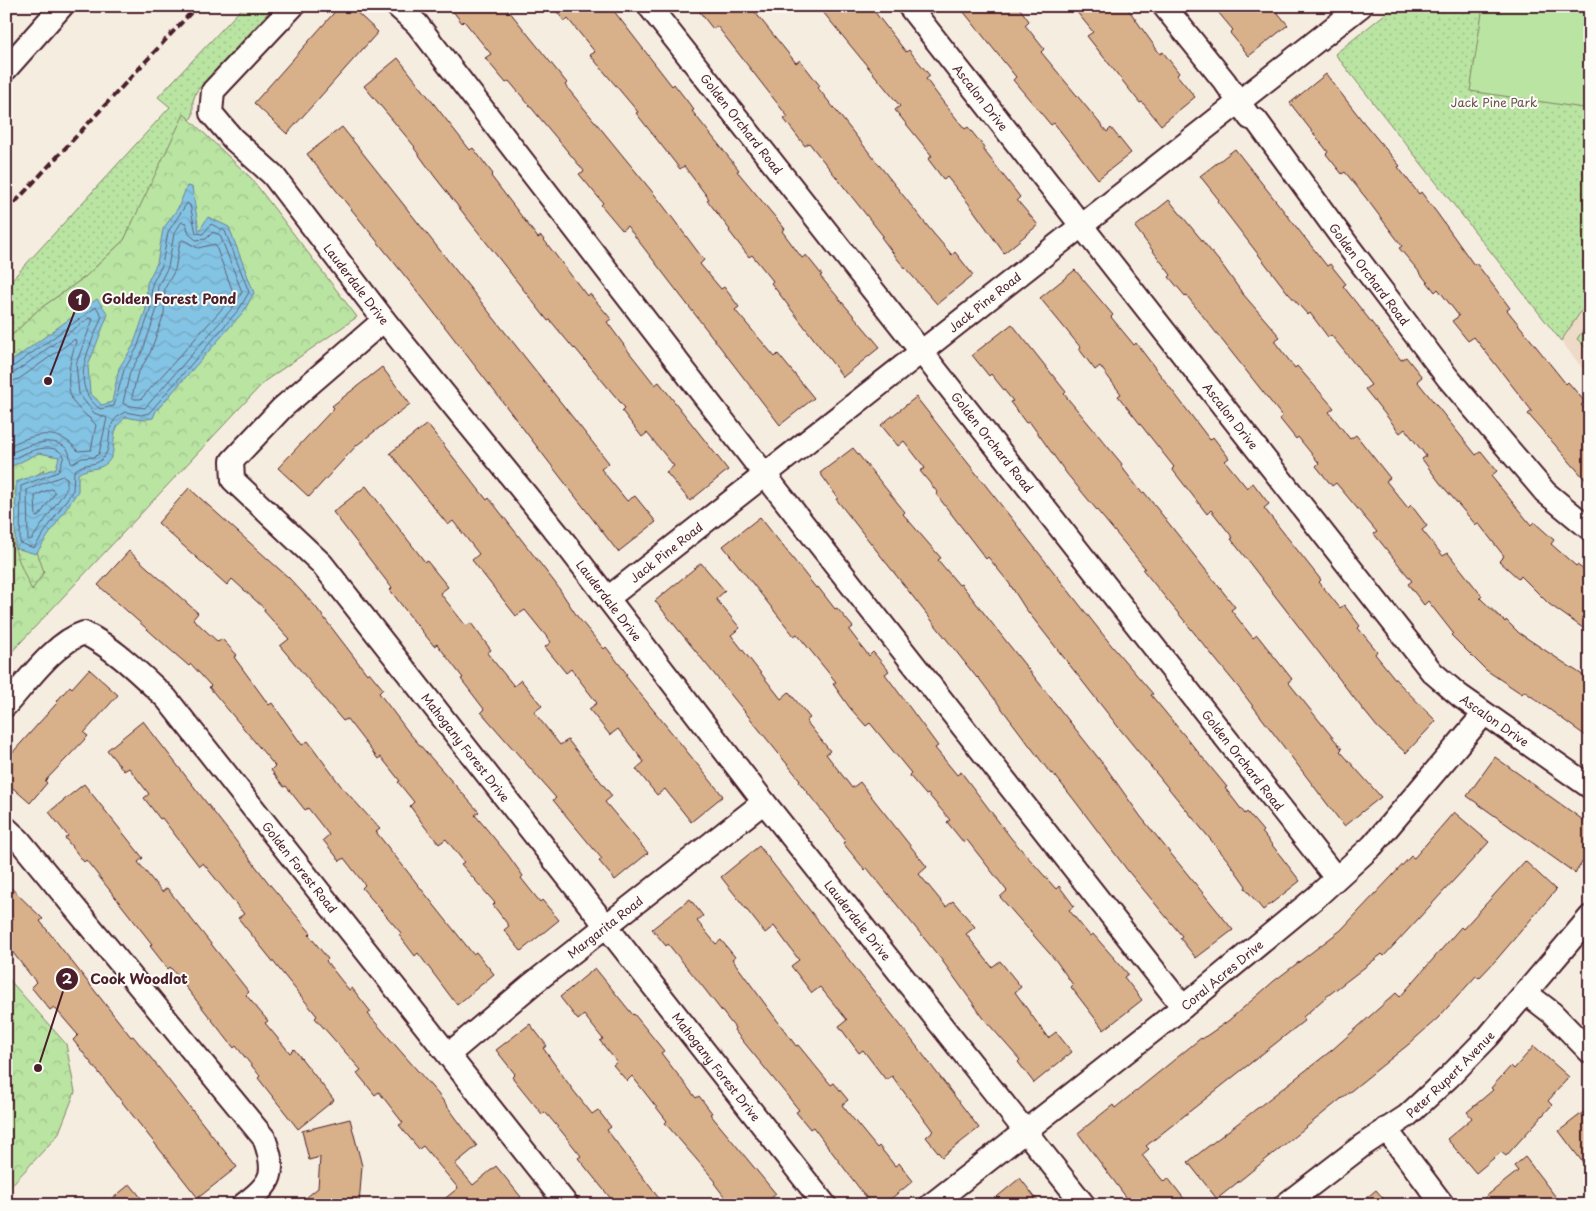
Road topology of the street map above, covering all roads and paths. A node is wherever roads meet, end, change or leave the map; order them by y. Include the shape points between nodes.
1 (62, 6) edge
2 (294, 6) edge
3 (398, 6) edge
4 (649, 6) edge
5 (908, 6) edge
6 (1164, 6) edge
7 (1361, 6) edge
8 (6, 68) edge
9 (1238, 103) junction
10 (1082, 226) junction
11 (384, 320) junction
12 (921, 351) junction
13 (765, 475) junction
14 (1590, 529) edge
15 (608, 598) junction
16 (6, 705) edge
17 (1484, 714) junction
18 (1590, 788) edge
19 (764, 802) junction
20 (6, 828) edge
21 (1336, 878) junction
22 (1590, 917) edge
23 (607, 926) junction
24 (1526, 992) junction
25 (1183, 1006) junction
26 (1590, 1052) edge
27 (448, 1054) junction
28 (1386, 1129) junction
29 (1025, 1130) junction
30 (565, 1204) edge
31 (243, 1205) edge
32 (825, 1205) edge
33 (931, 1205) edge
34 (1084, 1205) edge
35 (1286, 1205) edge
36 (1443, 1205) edge

1 - 8 street
2 - 11 street, Lauderdale Drive via 213,91 211,113 233,139 274,176
3 - 13 street via 417,24
4 - 12 street, Golden Orchard Road
5 - 10 street, Ascalon Drive
6 - 9 street, Golden Orchard Road
7 - 9 street, Jack Pine Road
9 - 10 street, Jack Pine Road
9 - 14 street, Golden Orchard Road via 1250,118 1256,120 1448,378 1545,492
10 - 12 street, Jack Pine Road
10 - 17 street, Ascalon Drive via 1432,672
11 - 15 street, Lauderdale Drive
11 - 23 street, Mahogany Forest Drive via 282,408 232,460 234,480 322,564
12 - 13 street, Jack Pine Road
12 - 21 street, Golden Orchard Road
13 - 15 street, Jack Pine Road
13 - 25 street
15 - 19 street, Lauderdale Drive
16 - 27 street, Golden Forest Road via 73,636 84,633 105,644 166,698
17 - 18 street, Ascalon Drive
17 - 21 street, Coral Acres Drive via 1372,846
19 - 23 street, Margarita Road
19 - 29 street, Lauderdale Drive
20 - 31 street via 264,1138 273,1169 265,1187
21 - 25 street, Coral Acres Drive
22 - 24 street, Peter Rupert Avenue
23 - 27 street, Margarita Road
23 - 32 street, Mahogany Forest Drive
24 - 26 street
24 - 28 street, Peter Rupert Avenue via 1449,1077 1407,1116
25 - 29 street, Coral Acres Drive
27 - 30 street, Golden Forest Road
28 - 35 street, Peter Rupert Avenue
28 - 36 street
29 - 33 street, Coral Acres Drive
29 - 34 street, Lauderdale Drive

